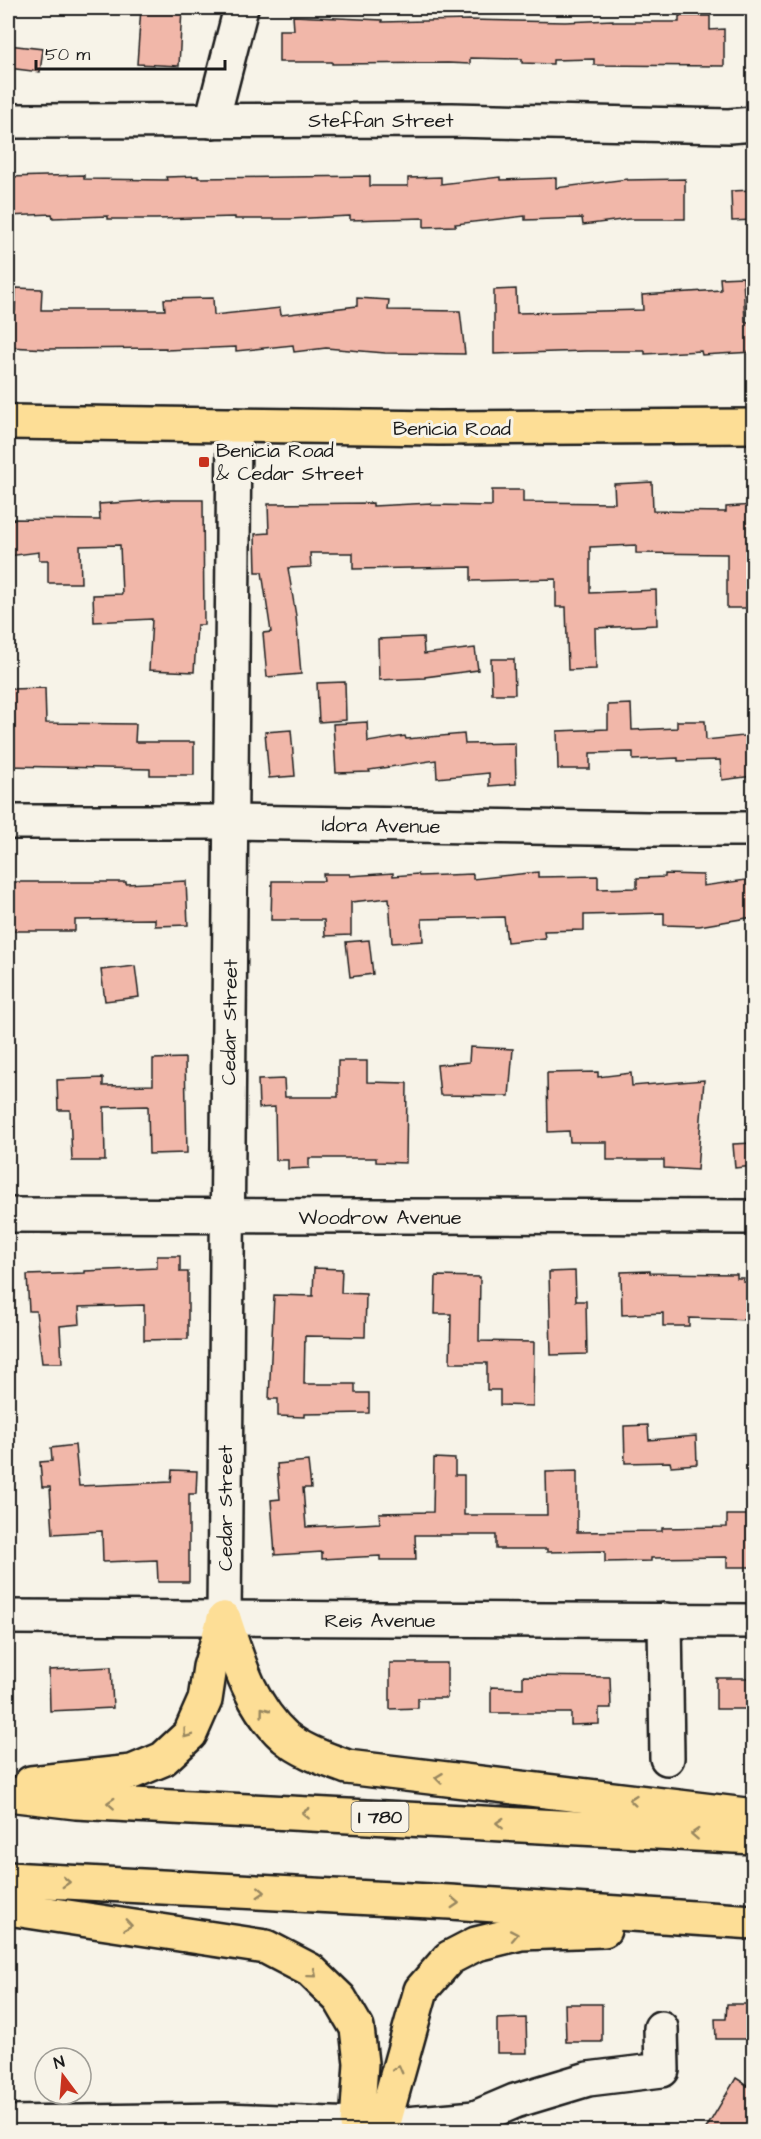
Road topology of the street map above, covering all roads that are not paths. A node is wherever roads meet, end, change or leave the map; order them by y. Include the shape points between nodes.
1 (241, 8) edge
2 (8, 121) edge
3 (212, 121) junction
4 (753, 124) edge
5 (8, 423) edge
6 (234, 425) junction
7 (753, 426) edge
8 (8, 822) edge
9 (231, 822) junction
10 (753, 829) edge
11 (8, 1215) edge
12 (228, 1217) junction
13 (753, 1217) edge
14 (8, 1617) edge
15 (224, 1619) junction
16 (665, 1620) junction
17 (753, 1621) edge
18 (667, 1758) dead end
19 (8, 1785) edge
20 (8, 1794) edge
21 (753, 1816) edge
22 (753, 1837) edge
23 (8, 1879) edge
24 (8, 1908) edge
25 (744, 1922) edge
26 (661, 2028) dead end
27 (8, 2123) edge
28 (370, 2125) junction
29 (223, 2126) edge

1 - 3 street
2 - 3 street, Steffan Street
3 - 4 street, Steffan Street
5 - 6 main road, Benicia Road
6 - 7 main road, Benicia Road
6 - 9 street, Cedar Street
8 - 9 street, Idora Avenue
9 - 10 street, Idora Avenue
9 - 12 street, Cedar Street
11 - 12 street, Woodrow Avenue
12 - 13 street, Woodrow Avenue
12 - 15 street, Cedar Street
14 - 15 street, Reis Avenue
15 - 16 street, Reis Avenue
15 -> 19 main road via 205,1700 190,1734 163,1759 132,1772
21 -> 15 main road via 347,1767 311,1753 285,1737 262,1710 245,1680
16 - 17 street, Reis Avenue
16 - 18 street
22 -> 20 main road, I 780 via 76,1802
23 -> 25 main road
24 -> 28 main road via 266,1947 310,1970 340,1999 357,2028
28 -> 25 main road via 421,1990 449,1958 476,1944 521,1934
26 - 28 street via 662,2070 588,2079 515,2101 475,2118
27 - 29 street
28 - 29 street

